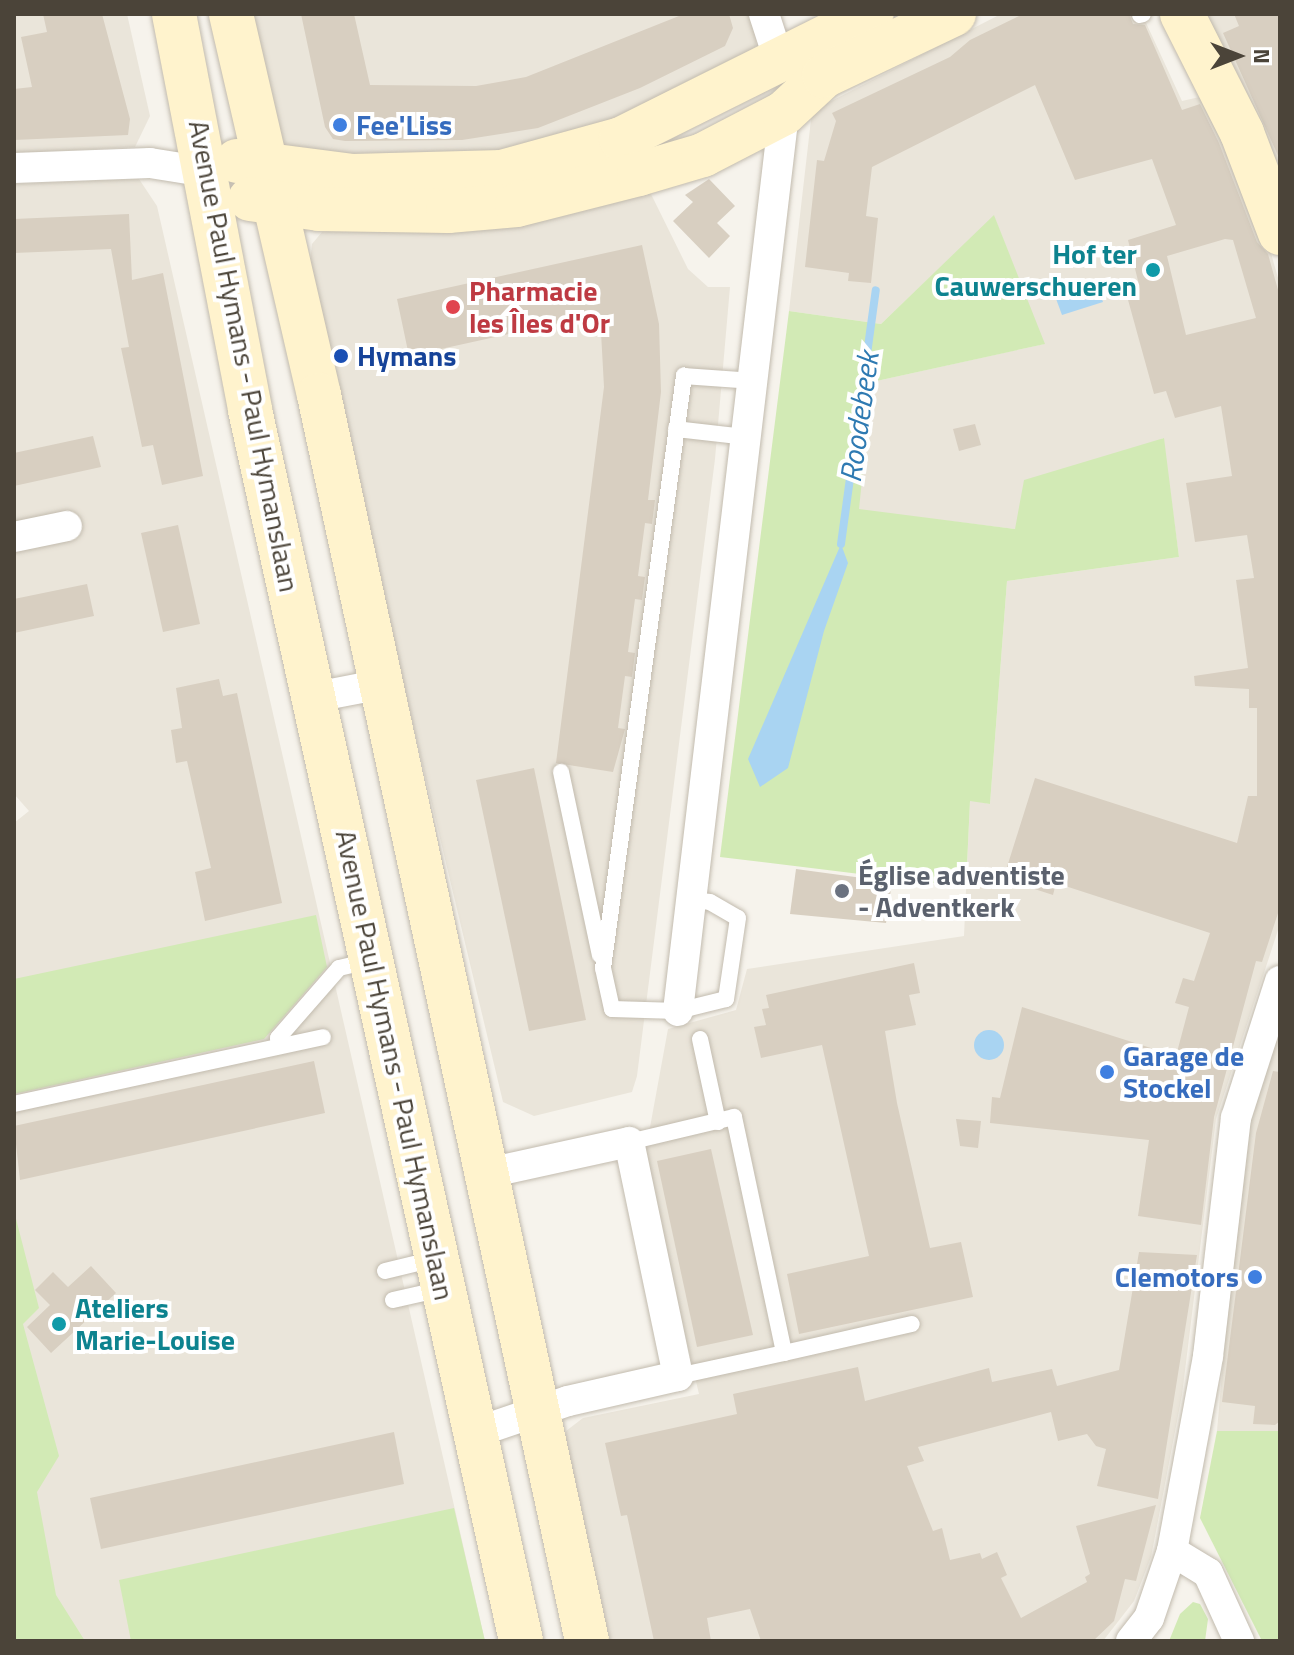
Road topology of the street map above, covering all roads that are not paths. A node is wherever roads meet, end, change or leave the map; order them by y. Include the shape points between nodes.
1 (174, 14) edge
2 (231, 14) edge
3 (764, 14) edge
4 (872, 14) edge
5 (954, 14) edge
6 (1182, 14) edge
7 (778, 57) junction
8 (685, 111) junction
9 (784, 113) junction
10 (703, 155) junction
11 (14, 168) edge
12 (206, 172) junction
13 (270, 183) junction
14 (1280, 233) edge
15 (753, 381) junction
16 (676, 429) junction
17 (746, 437) junction
18 (67, 526) dead end
19 (14, 537) edge
20 (382, 684) junction
21 (315, 697) junction
22 (561, 772) dead end
23 (692, 900) junction
24 (372, 961) junction
25 (603, 968) junction
26 (1280, 981) edge
27 (678, 1011) junction
28 (323, 1037) dead end
29 (700, 1039) dead end
30 (279, 1045) junction
31 (14, 1104) edge
32 (718, 1122) junction
33 (629, 1142) junction
34 (488, 1173) junction
35 (385, 1271) dead end
36 (440, 1274) junction
37 (393, 1300) dead end
38 (912, 1324) dead end
39 (784, 1353) junction
40 (678, 1376) junction
41 (539, 1412) junction
42 (477, 1432) junction
43 (1172, 1551) junction
44 (1234, 1639) edge
45 (521, 1641) edge
46 (587, 1641) edge
47 (1131, 1641) edge

1 - 12 main road, Avenue Paul Hymans - Paul Hymanslaan
2 - 13 main road, Avenue Paul Hymans - Paul Hymanslaan
3 - 7 street
4 - 7 main road via 818,33
5 - 9 main road via 824,76
6 - 14 main road via 1242,133
7 - 8 main road
8 - 10 street
8 - 13 main road via 621,139 502,172
9 - 10 main road
9 - 15 street
10 - 13 main road via 517,205 448,211 319,209
11 - 12 street via 150,163
12 - 13 main road via 217,158
12 - 21 main road, Avenue Paul Hymans - Paul Hymanslaan via 250,410
13 - 20 main road, Avenue Paul Hymans - Paul Hymanslaan
15 - 16 lane via 684,376
15 - 17 street
16 - 17 lane
16 - 25 lane
17 - 23 street
18 - 19 street
20 - 21 street
20 - 34 main road, Avenue Paul Hymans - Paul Hymanslaan
21 - 24 main road, Avenue Paul Hymans - Paul Hymanslaan
22 - 25 lane
23 - 27 street
23 - 27 lane via 710,902 738,918 726,999
24 - 30 lane via 339,968 278,1038
24 - 36 main road, Avenue Paul Hymans - Paul Hymanslaan
25 - 27 lane via 612,1009
26 - 43 street via 1236,1118 1208,1356
28 - 30 lane
29 - 32 lane
30 - 31 lane
32 - 33 lane
32 - 39 lane via 734,1117
33 - 34 street
33 - 40 street
34 - 41 main road, Avenue Paul Hymans - Paul Hymanslaan
35 - 36 lane
36 - 37 lane
36 - 42 main road, Avenue Paul Hymans - Paul Hymanslaan
38 - 39 lane
39 - 40 lane
40 - 41 street
41 - 42 street
41 - 46 main road, Avenue Paul Hymans - Paul Hymanslaan
42 - 45 main road, Avenue Paul Hymans - Paul Hymanslaan
43 - 44 street via 1208,1573
43 - 47 street via 1149,1618

